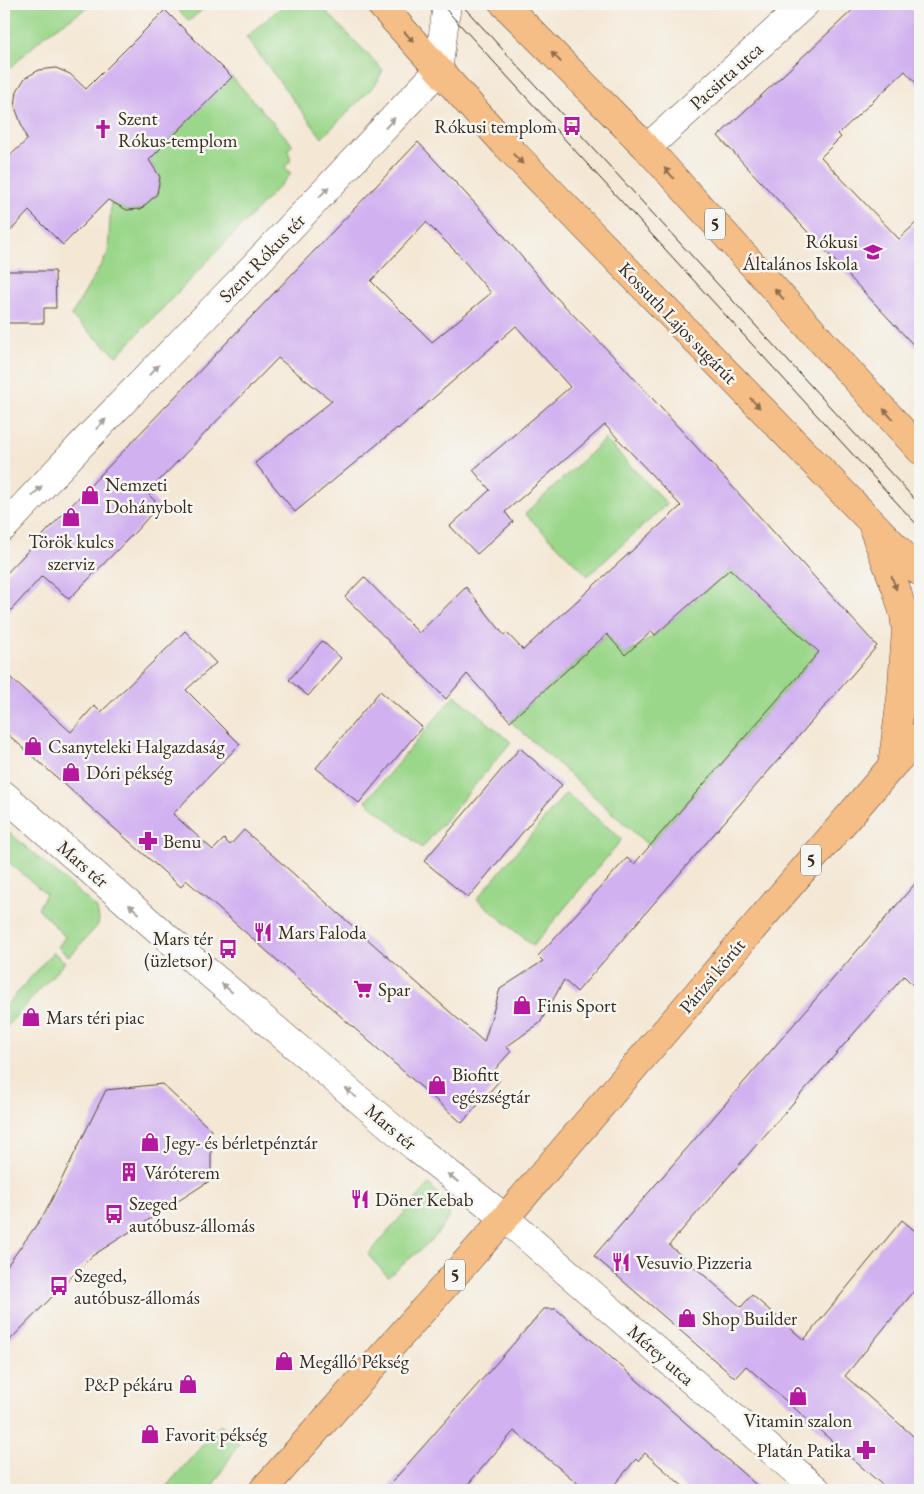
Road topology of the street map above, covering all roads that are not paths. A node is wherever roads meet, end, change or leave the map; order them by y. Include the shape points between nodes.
1 (380, 4) edge
2 (447, 4) edge
3 (504, 4) edge
4 (805, 4) edge
5 (438, 71) junction
6 (647, 148) junction
7 (920, 450) edge
8 (871, 521) junction
9 (4, 527) edge
10 (920, 572) edge
11 (920, 736) edge
12 (892, 766) junction
13 (4, 795) edge
14 (505, 1218) junction
15 (263, 1490) edge
16 (817, 1490) edge

1 -> 5 main road, Kossuth Lajos sugárút
2 - 5 street
6 -> 3 main road, 5
4 - 6 street, Pacsirta utca
5 -> 8 main road, Kossuth Lajos sugárút
9 -> 5 street, Szent Rókus tér
7 -> 6 main road, 5
8 - 10 main road, Kossuth Lajos sugárút
8 -> 12 main road via 896,588 906,630 902,698
11 - 12 main road, Párizsi körút / 5
12 - 14 main road, Párizsi körút / 5
14 -> 13 street, Mars tér via 415,1147 171,941
14 - 15 main road, 5
14 - 16 street, Mérey utca

